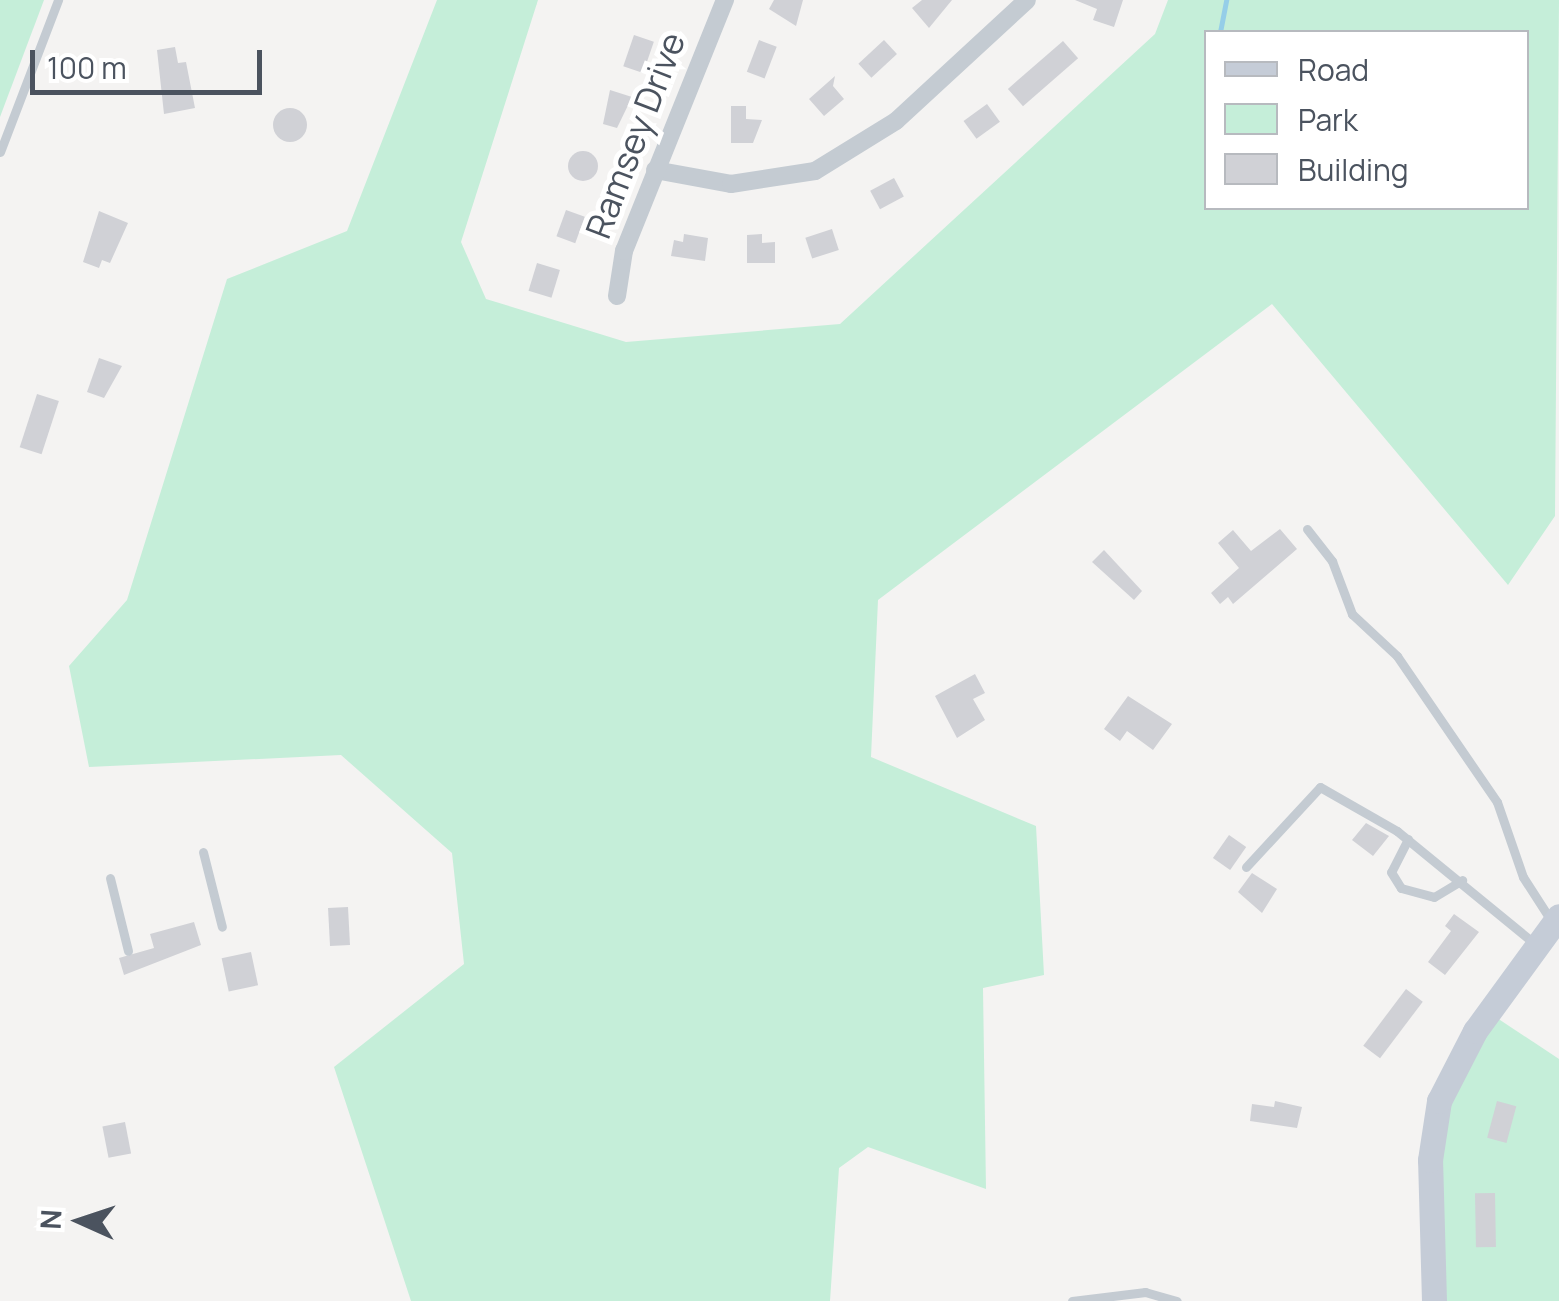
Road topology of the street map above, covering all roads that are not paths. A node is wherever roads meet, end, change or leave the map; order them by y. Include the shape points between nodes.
1 (58, 0) edge
2 (725, 0) edge
3 (1027, 0) edge
4 (0, 152) edge
5 (655, 170) junction
6 (616, 296) dead end
7 (1307, 529) dead end
8 (1408, 838) junction
9 (203, 852) dead end
10 (1246, 867) dead end
11 (110, 878) dead end
12 (1462, 880) junction
13 (1556, 920) edge
14 (222, 927) dead end
15 (1536, 946) junction
16 (128, 950) dead end
17 (1072, 1301) edge
18 (1177, 1301) edge
19 (1434, 1301) edge

1 - 4 lane
2 - 5 street, Ramsey Drive
3 - 5 street via 896,121 815,171 731,184
5 - 6 street, Ramsey Drive via 624,251
7 - 13 lane via 1332,560 1352,614 1398,656 1497,802 1523,877
8 - 10 lane via 1320,786
8 - 12 lane
8 - 12 lane via 1391,872 1400,888 1434,897
9 - 14 lane
11 - 16 lane
12 - 15 lane
13 - 15 street
15 - 19 street via 1474,1031 1439,1101 1430,1160
17 - 18 lane via 1146,1292

